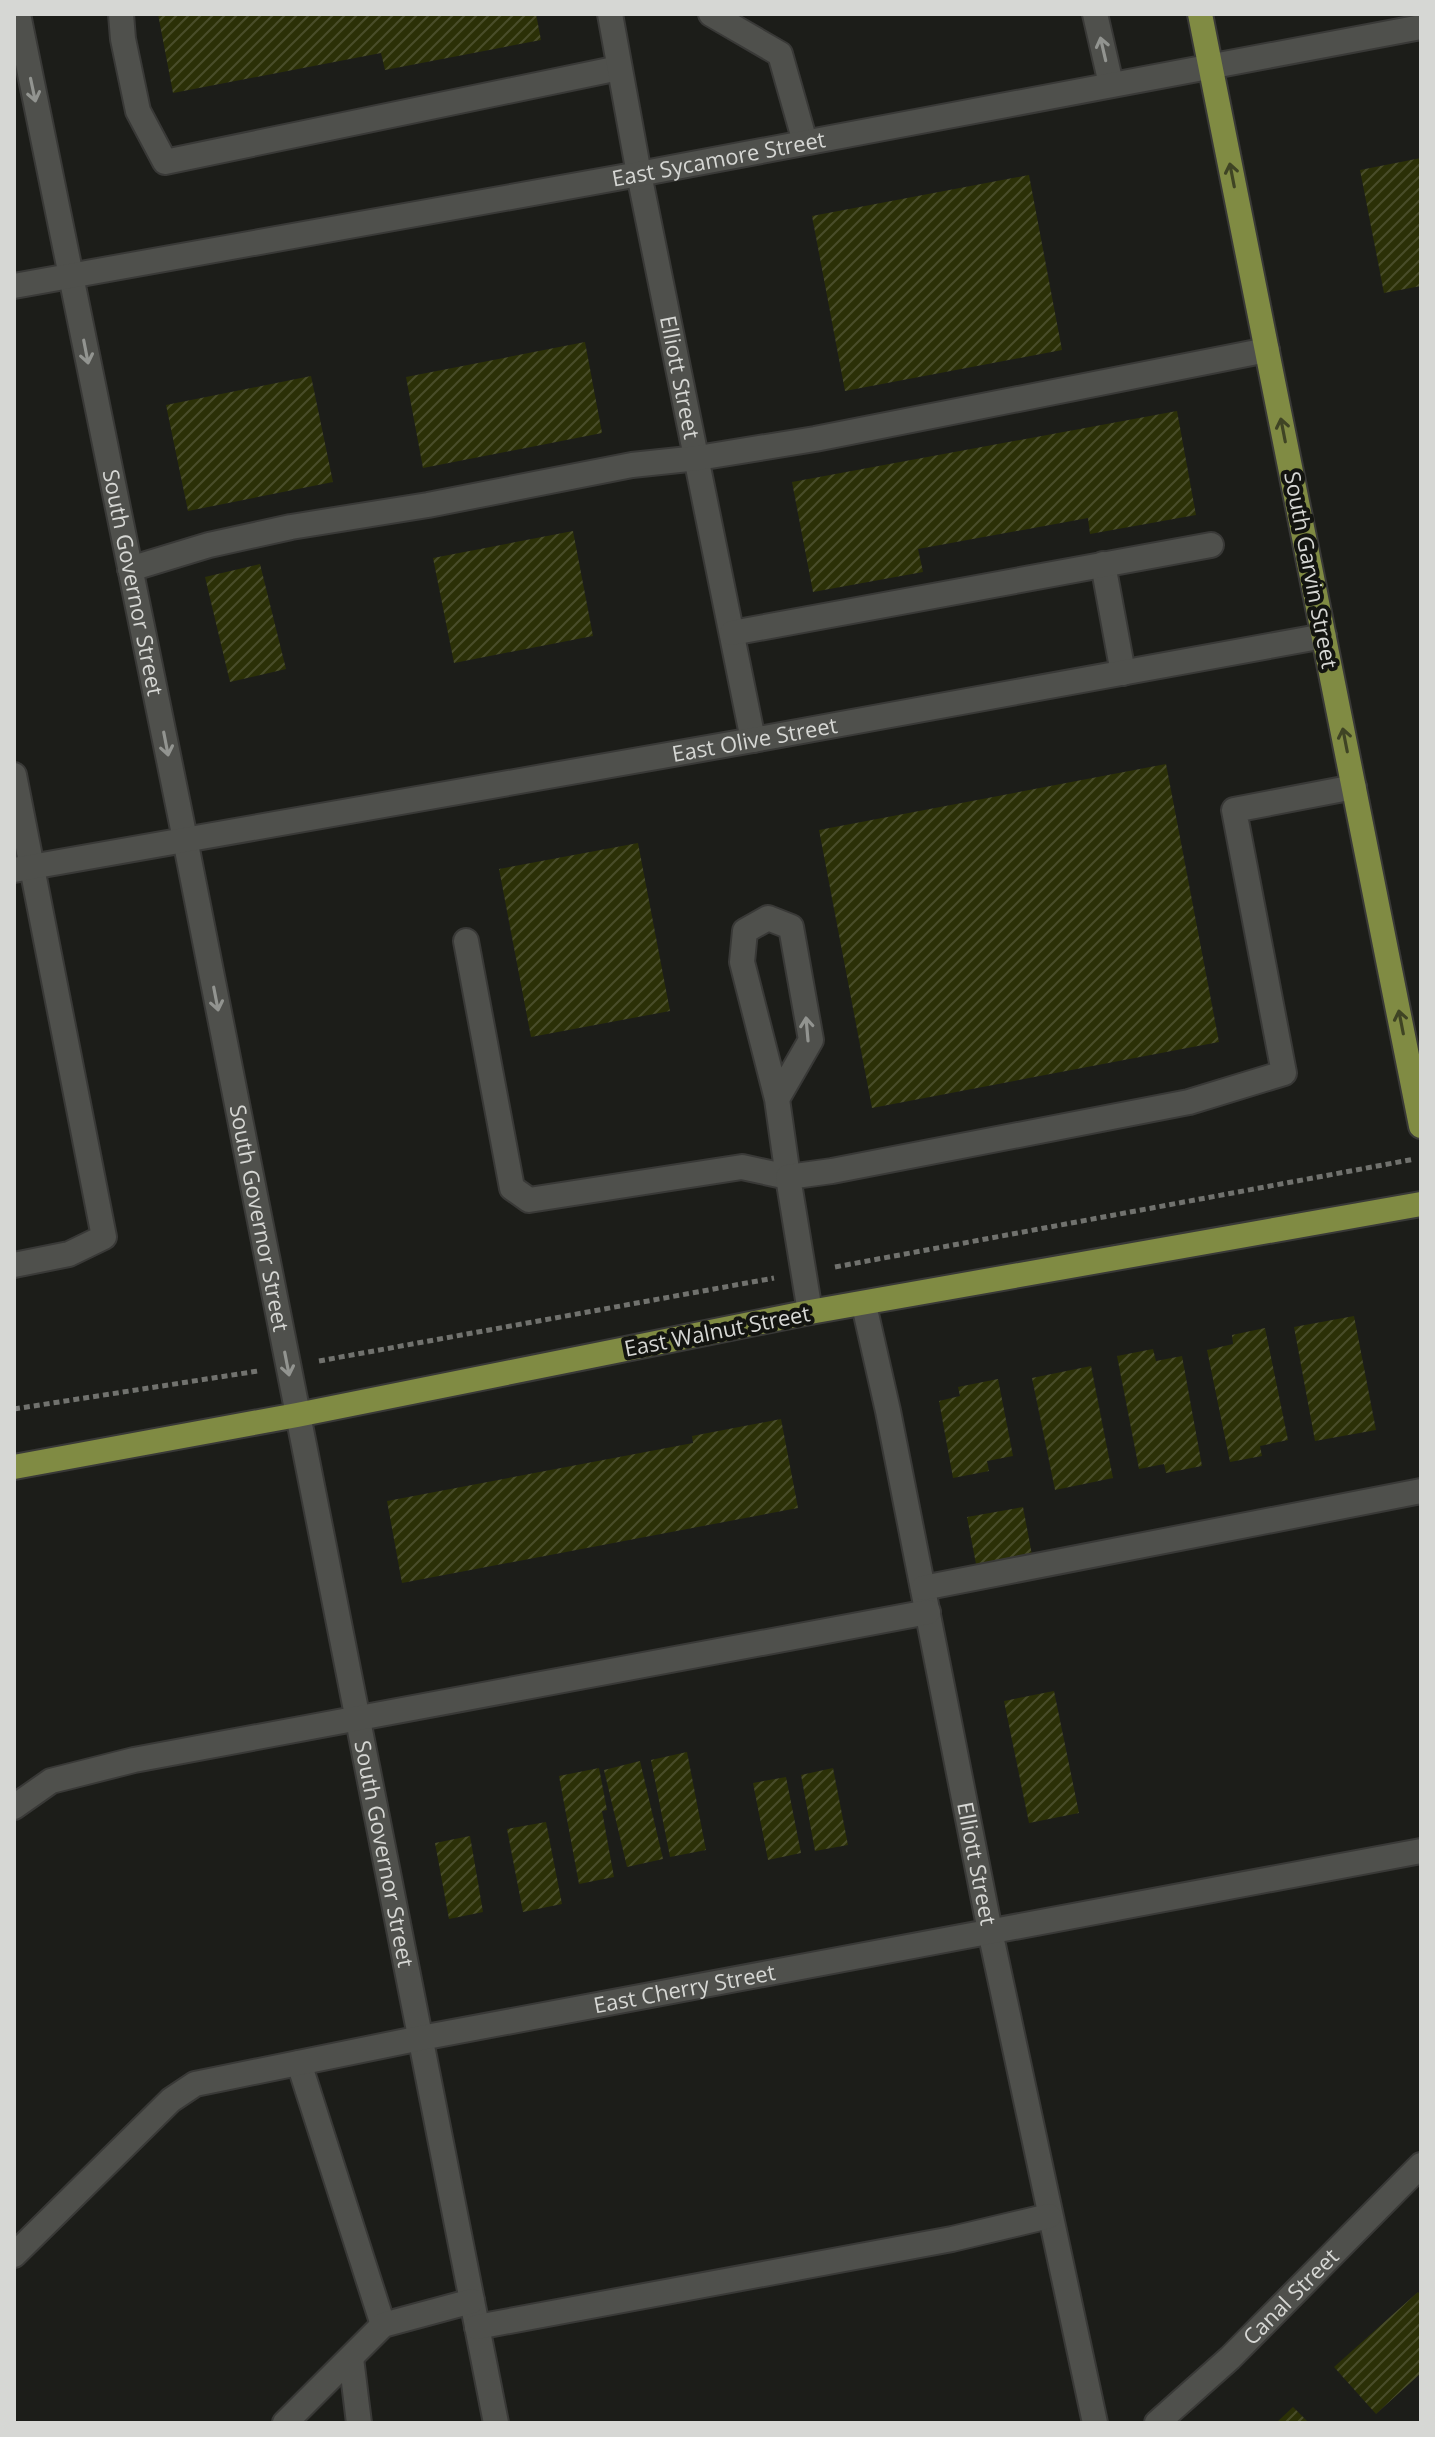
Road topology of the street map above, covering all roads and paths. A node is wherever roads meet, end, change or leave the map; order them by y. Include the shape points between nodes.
1 (18, 14) edge
2 (121, 14) edge
3 (610, 14) edge
4 (711, 14) edge
5 (1095, 14) edge
6 (1200, 14) edge
7 (741, 23) edge
8 (1421, 27) edge
9 (1210, 65) junction
10 (619, 68) junction
11 (1111, 84) junction
12 (805, 142) junction
13 (639, 174) junction
14 (71, 275) junction
15 (14, 286) edge
16 (1267, 350) junction
17 (698, 458) junction
18 (1211, 545) dead end
19 (1103, 564) junction
20 (130, 569) junction
21 (732, 633) junction
22 (1324, 636) junction
23 (1123, 673) junction
24 (753, 740) junction
25 (14, 775) edge
26 (1354, 787) junction
27 (185, 839) junction
28 (23, 868) edge
29 (466, 941) dead end
30 (777, 1099) junction
31 (1421, 1126) edge
32 (1421, 1157) edge
33 (788, 1177) junction
34 (1421, 1204) edge
35 (14, 1265) edge
36 (804, 1273) junction
37 (864, 1305) junction
38 (810, 1312) junction
39 (288, 1367) junction
40 (14, 1409) edge
41 (297, 1415) junction
42 (14, 1467) edge
43 (1421, 1491) edge
44 (925, 1600) junction
45 (358, 1719) junction
46 (14, 1807) edge
47 (1421, 1851) edge
48 (990, 1931) junction
49 (421, 2038) junction
50 (299, 2063) junction
51 (1421, 2165) edge
52 (1049, 2216) junction
53 (14, 2255) edge
54 (472, 2301) junction
55 (383, 2325) junction
56 (477, 2327) junction
57 (351, 2358) junction
58 (285, 2423) edge
59 (359, 2423) edge
60 (496, 2423) edge
61 (1095, 2423) edge
62 (1157, 2423) edge

1 -> 14 street, South Governor Street
2 - 10 street via 138,111 165,162
3 - 10 street, Elliott Street
4 - 7 street
11 -> 5 street
6 - 9 main road, South Garvin Street
7 - 12 street via 780,54
8 - 9 street, East Sycamore Street
9 - 11 street, East Sycamore Street
16 -> 9 main road, South Garvin Street
10 - 13 street, Elliott Street
11 - 12 street, East Sycamore Street
12 - 13 street, East Sycamore Street
13 - 14 street, East Sycamore Street
13 - 17 street, Elliott Street
14 - 15 street, East Sycamore Street
14 -> 20 street, South Governor Street
16 - 17 street
22 -> 16 main road, South Garvin Street
17 - 20 street via 632,465 291,527
17 - 21 street, Elliott Street
18 - 19 street
19 - 21 street
19 - 23 street
20 -> 27 street, South Governor Street
21 - 24 street, Elliott Street
22 - 23 street, East Olive Street
26 -> 22 main road, South Garvin Street
23 - 24 street, East Olive Street
24 - 27 street, East Olive Street
25 - 28 street
31 -> 26 main road, South Garvin Street
26 - 33 street via 1234,810 1284,1073 1189,1102
27 - 28 street, East Olive Street
27 -> 39 street, South Governor Street
28 - 35 street via 104,1237 69,1254
29 - 33 street via 512,1188 529,1200 742,1167
30 -> 30 street via 811,1040 791,927 768,918 745,931 742,962
30 - 33 street
32 - 36 path
33 - 36 street
34 - 37 main road, East Walnut Street
36 - 38 street
36 - 39 path
37 - 38 main road, East Walnut Street
37 - 44 street, Elliott Street
38 - 41 main road, East Walnut Street
39 - 40 path
39 - 41 street, South Governor Street
41 - 42 main road, East Walnut Street
41 - 45 street, South Governor Street
43 - 44 street
44 - 45 street
44 - 48 street, Elliott Street
45 - 46 street via 134,1760 51,1781
45 - 49 street, South Governor Street
47 - 48 street, East Cherry Street
48 - 49 street, East Cherry Street
48 - 52 street, Elliott Street
49 - 50 street, East Cherry Street
49 - 54 street, South Governor Street
50 - 53 street, East Cherry Street via 195,2084 171,2100
50 - 55 street
51 - 62 street, Canal Street via 1230,2358
52 - 56 street via 952,2239
52 - 61 street, Elliott Street
54 - 55 street
54 - 56 street, South Governor Street
55 - 57 street
56 - 60 street, South Governor Street
57 - 58 street
57 - 59 street

